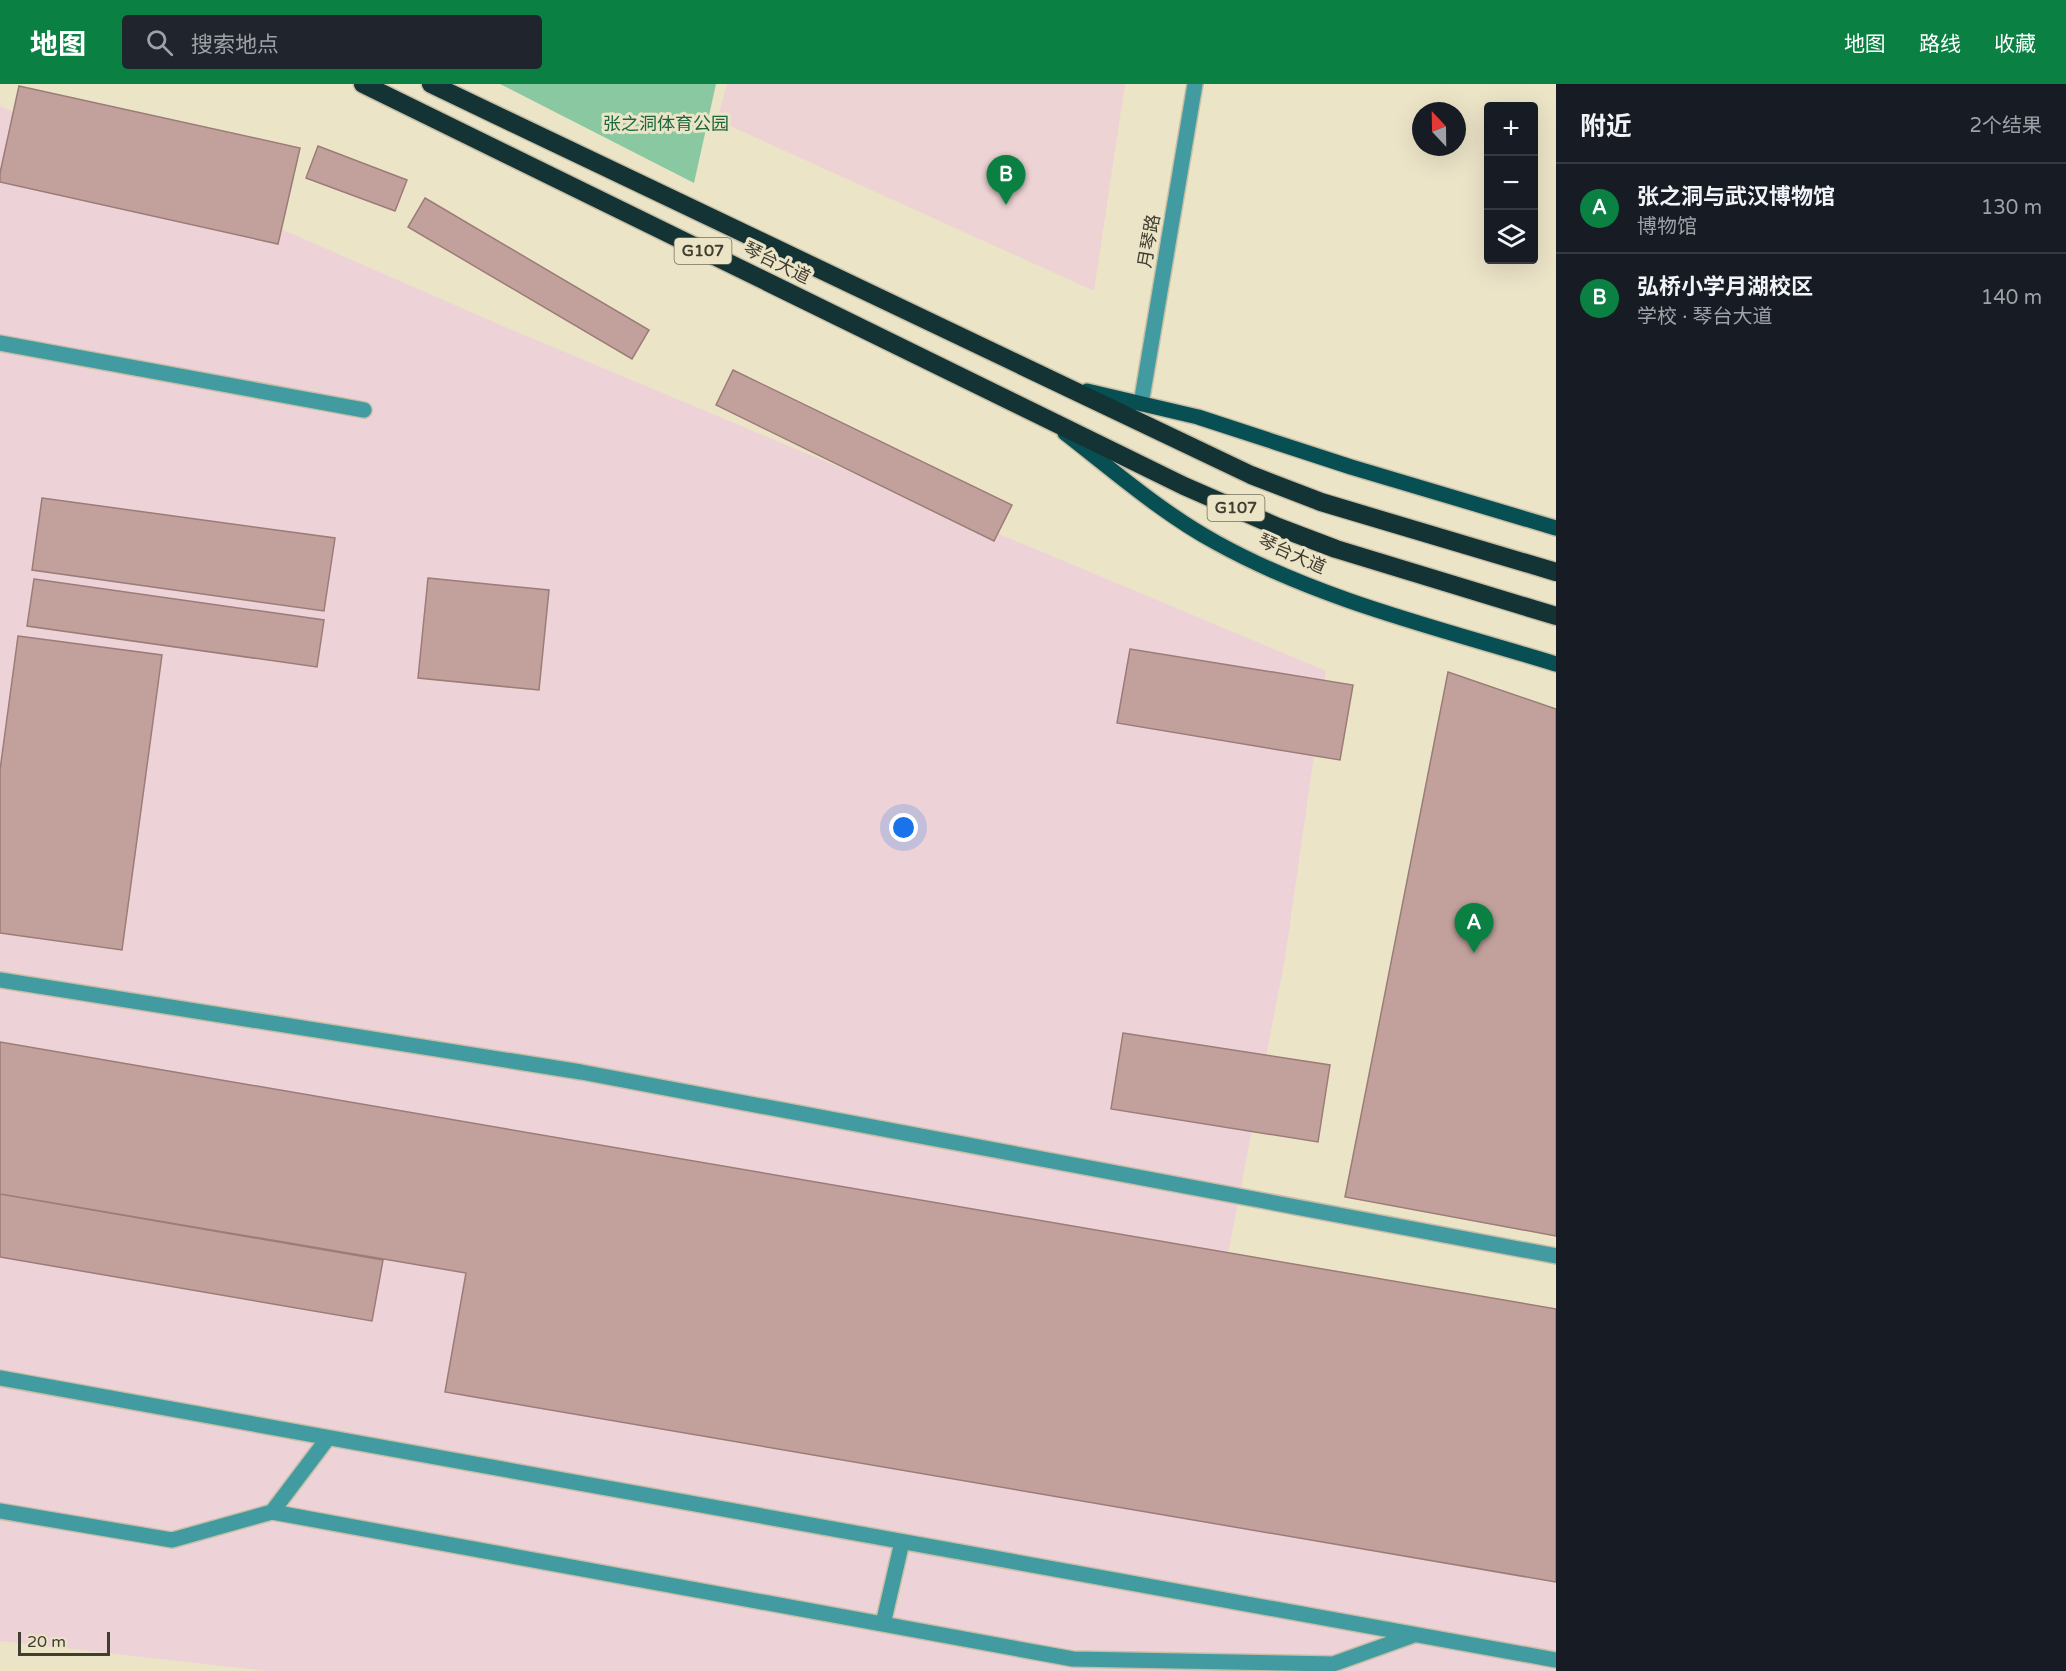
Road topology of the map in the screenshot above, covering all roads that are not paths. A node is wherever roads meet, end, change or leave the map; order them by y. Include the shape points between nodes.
1 (363, 84) edge
2 (430, 84) edge
3 (1195, 84) edge
4 (0, 343) edge
5 (1059, 384) junction
6 (1141, 404) junction
7 (364, 410) dead end
8 (1044, 417) junction
9 (1556, 528) edge
10 (1556, 572) edge
11 (1556, 616) edge
12 (1556, 664) edge
13 (0, 980) edge
14 (1556, 1256) edge
15 (0, 1378) edge
16 (328, 1438) junction
17 (0, 1511) edge
18 (272, 1512) junction
19 (902, 1542) junction
20 (884, 1624) junction
21 (1416, 1635) junction
22 (1556, 1660) edge

1 - 8 highway, 琴台大道 / G107
2 - 5 highway, 琴台大道 / G107
3 - 6 street, 月琴路
4 - 7 street
5 - 6 main road, 琴台大道
5 - 10 highway, 琴台大道 / G107 via 1251,476 1321,502
6 - 9 main road, 琴台大道 via 1198,417
8 - 11 highway, 琴台大道 / G107 via 1278,527 1336,549
8 - 12 main road, 琴台大道 via 1171,515 1216,543 1334,596
13 - 14 street via 581,1072
15 - 16 street
16 - 18 street
16 - 19 street
17 - 18 street via 172,1540
18 - 20 street
19 - 20 street
19 - 21 street
20 - 21 street via 1073,1659 1333,1664
21 - 22 street

